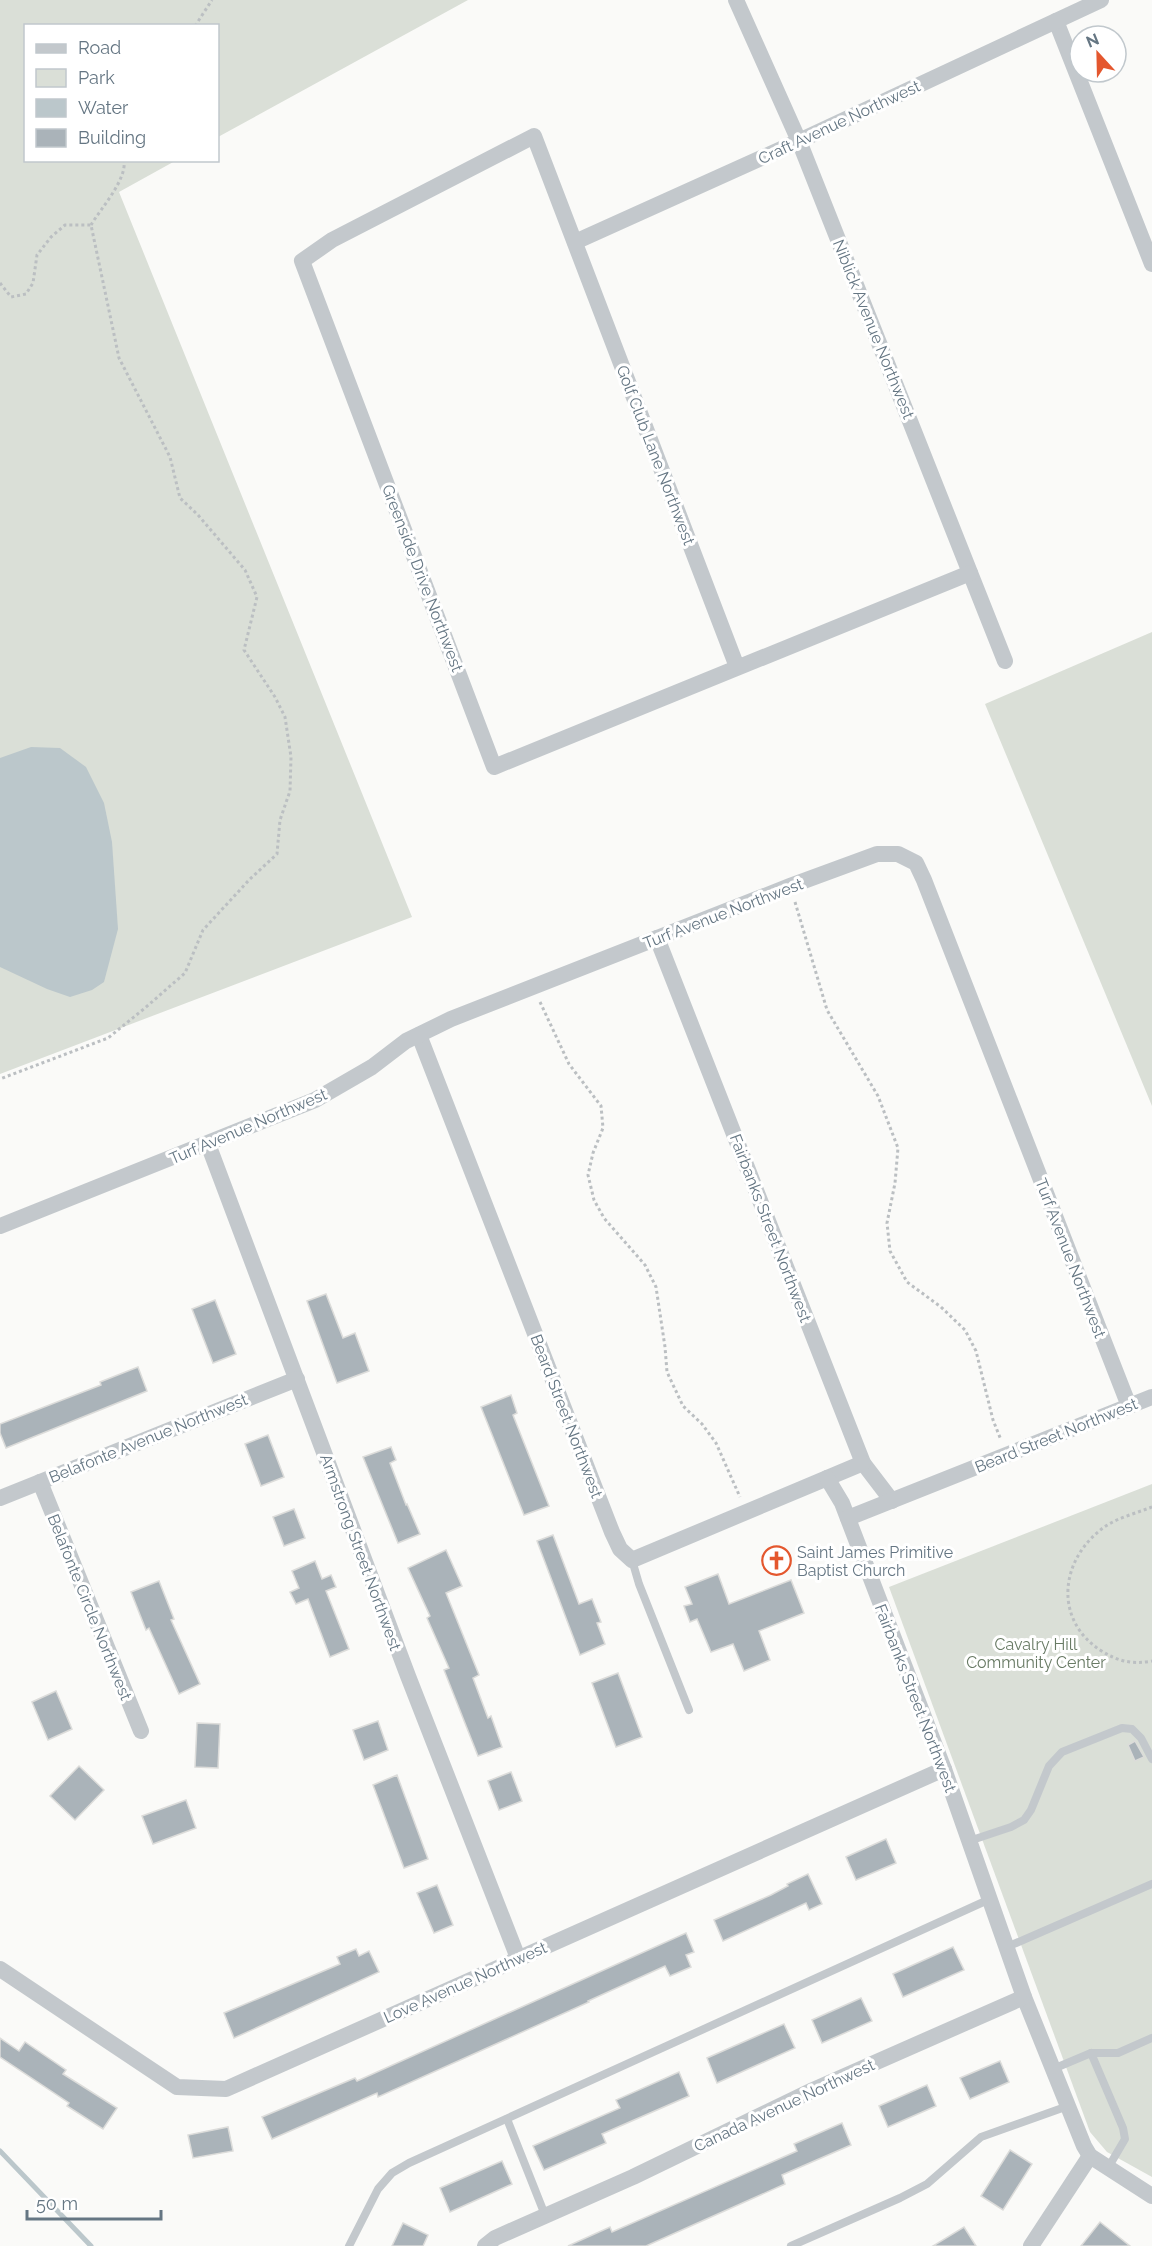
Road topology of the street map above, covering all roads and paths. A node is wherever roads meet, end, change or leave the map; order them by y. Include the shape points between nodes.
1 (212, 0) edge
2 (736, 0) edge
3 (1101, 0) edge
4 (1056, 21) junction
5 (196, 24) edge
6 (799, 141) junction
7 (124, 162) edge
8 (91, 225) junction
9 (575, 242) junction
10 (1152, 264) edge
11 (0, 283) edge
12 (970, 573) junction
13 (1005, 661) dead end
14 (737, 667) junction
15 (790, 886) junction
16 (657, 938) junction
17 (533, 987) junction
18 (420, 1035) junction
19 (0, 1079) edge
20 (208, 1144) junction
21 (0, 1226) edge
22 (297, 1379) junction
23 (1152, 1397) edge
24 (1129, 1406) junction
25 (1007, 1455) junction
26 (862, 1463) junction
27 (827, 1478) junction
28 (40, 1482) junction
29 (0, 1498) edge
30 (892, 1501) junction
31 (1152, 1507) edge
32 (746, 1512) junction
33 (848, 1518) junction
34 (632, 1560) junction
35 (1152, 1661) edge
36 (689, 1710) dead end
37 (141, 1731) dead end
38 (1152, 1759) edge
39 (944, 1769) junction
40 (969, 1841) junction
41 (1152, 1884) edge
42 (990, 1899) junction
43 (1007, 1947) junction
44 (518, 1958) junction
45 (0, 1969) edge
46 (1024, 1997) junction
47 (1152, 2038) edge
48 (1091, 2054) junction
49 (1053, 2069) junction
50 (1068, 2106) junction
51 (507, 2119) junction
52 (1090, 2156) junction
53 (1108, 2168) junction
54 (1152, 2196) edge
55 (545, 2215) junction
56 (349, 2246) edge
57 (485, 2246) edge
58 (791, 2246) edge
59 (1031, 2246) edge

1 - 5 path
2 - 6 street, Niblick Avenue Northwest
3 - 4 street, Craft Avenue Northwest
4 - 6 street, Craft Avenue Northwest
4 - 10 street
6 - 9 street, Craft Avenue Northwest
6 - 12 street, Niblick Avenue Northwest
7 - 8 path via 119,180
8 - 11 path via 65,225 51,237 38,255 33,282 26,294 11,297
8 - 19 path via 119,358 170,457 180,498 245,570 257,597 244,650 285,717 291,757 290,791 280,820 277,854 203,930 185,973 108,1038
9 - 14 street, Golf Club Lane Northwest
9 - 14 street, Greenside Drive Northwest via 534,136 332,240 302,261 494,767
12 - 13 street, Niblick Avenue Northwest
12 - 14 street, Greenside Drive Northwest
15 - 16 street, Turf Avenue Northwest
15 - 24 street, Turf Avenue Northwest via 877,854 898,854 915,863
15 - 25 path via 827,1010 878,1096 898,1148 887,1223 890,1251 906,1282 965,1330 976,1351 993,1420
16 - 17 street, Turf Avenue Northwest
16 - 26 street, Fairbanks Street Northwest
17 - 18 street, Turf Avenue Northwest
17 - 32 path via 569,1064 601,1106 603,1128 588,1175 594,1200 604,1218 645,1265 656,1287 670,1381 683,1406 716,1443
18 - 20 street, Turf Avenue Northwest via 315,1100
18 - 34 street, Beard Street Northwest via 612,1532
20 - 21 street, Turf Avenue Northwest
20 - 22 street, Armstrong Street Northwest
22 - 28 street, Belafonte Avenue Northwest
22 - 44 street, Armstrong Street Northwest
23 - 24 street, Beard Street Northwest
24 - 25 street, Beard Street Northwest
25 - 30 street, Beard Street Northwest
26 - 27 street
26 - 30 street, Fairbanks Street Northwest
27 - 32 street
27 - 33 street, Fairbanks Street Northwest
28 - 29 street, Belafonte Avenue Northwest
28 - 37 street, Belafonte Circle Northwest
30 - 33 street
31 - 35 path via 1098,1531 1082,1549 1067,1588 1068,1604 1082,1636 1121,1661
32 - 34 street
33 - 39 street, Fairbanks Street Northwest
34 - 36 lane
38 - 40 lane via 1140,1737 1132,1729 1122,1728 1062,1752 1049,1766 1023,1820
39 - 40 street, Fairbanks Street Northwest
39 - 44 street, Love Avenue Northwest
40 - 42 street, Fairbanks Street Northwest
41 - 43 lane
42 - 43 street, Fairbanks Street Northwest
42 - 51 lane
43 - 46 street, Fairbanks Street Northwest
44 - 45 street, Love Avenue Northwest via 226,2089 177,2087
46 - 49 street, Fairbanks Street Northwest
46 - 55 street, Canada Avenue Northwest
47 - 48 lane via 1118,2053
48 - 49 lane
48 - 53 lane via 1124,2128 1125,2139
49 - 50 street, Fairbanks Street Northwest
50 - 52 street, Fairbanks Street Northwest
50 - 58 lane via 981,2137 927,2184
51 - 55 lane
51 - 56 lane via 392,2173 378,2189
52 - 53 street
52 - 59 street
53 - 54 street
55 - 57 street, Canada Avenue Northwest

